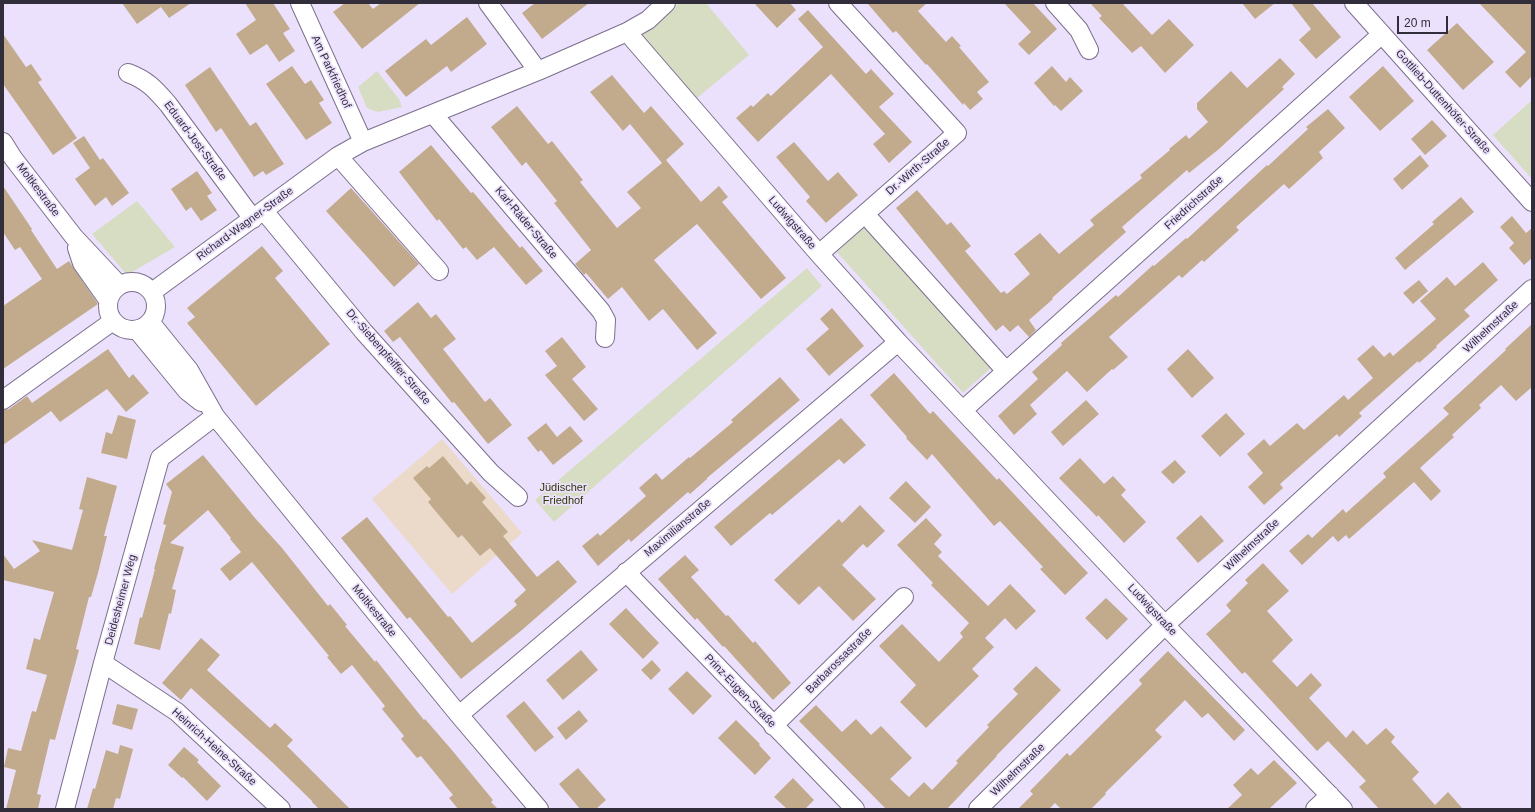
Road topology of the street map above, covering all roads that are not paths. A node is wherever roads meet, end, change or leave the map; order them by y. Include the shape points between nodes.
1 (300, 3) edge
2 (488, 3) edge
3 (666, 3) edge
4 (838, 3) edge
5 (1055, 3) edge
6 (1354, 3) edge
7 (627, 32) junction
8 (1382, 34) junction
9 (1089, 50) dead end
10 (538, 71) junction
11 (128, 73) dead end
12 (433, 114) junction
13 (3, 142) edge
14 (362, 142) junction
15 (338, 156) junction
16 (8, 162) edge
17 (1532, 202) edge
18 (865, 214) junction
19 (258, 215) junction
20 (74, 237) junction
21 (819, 254) junction
22 (439, 271) dead end
23 (119, 285) junction
24 (1532, 289) edge
25 (152, 292) junction
26 (108, 300) junction
27 (113, 321) junction
28 (144, 327) junction
29 (605, 338) dead end
30 (898, 342) junction
31 (1006, 371) junction
32 (3, 400) edge
33 (963, 410) junction
34 (213, 414) junction
35 (518, 497) dead end
36 (626, 572) junction
37 (904, 596) dead end
38 (1165, 625) junction
39 (103, 663) junction
40 (459, 715) junction
41 (774, 726) junction
42 (1330, 795) junction
43 (65, 809) edge
44 (281, 809) edge
45 (539, 809) edge
46 (855, 809) edge
47 (978, 809) edge
48 (1315, 809) edge
49 (1343, 809) edge

1 - 14 street, Am Parkfriedhof
2 - 10 street
3 - 7 street, Richard-Wagner-Straße via 648,20
4 - 18 street, Dr.-Wirth-Straße via 956,133
5 - 9 street via 1079,30
6 - 8 street, Gottlieb-Duttenhöfer-Straße
7 - 10 street, Richard-Wagner-Straße
7 - 21 street, Ludwigstraße
8 - 17 street, Gottlieb-Duttenhöfer-Straße
8 - 31 street, Friedrichstraße
10 - 12 street, Richard-Wagner-Straße
11 - 19 street, Eduard-Jost-Straße via 154,87
12 - 14 street, Richard-Wagner-Straße
12 - 29 street, Karl-Räder-Straße via 601,311 606,320
13 - 16 street, Moltkestraße
14 - 15 street, Richard-Wagner-Straße
15 - 19 street, Richard-Wagner-Straße
15 - 22 street
16 - 20 street, Moltkestraße
18 - 21 street, Dr.-Wirth-Straße
18 - 31 street
19 - 25 street, Richard-Wagner-Straße
19 - 35 street, Dr.-Siebenpfeiffer-Straße via 491,472
20 - 23 street, Moltkestraße
20 - 26 street, Moltkestraße via 82,263
21 - 30 street, Ludwigstraße
23 - 25 street via 139,282
23 - 26 street
24 - 38 street, Wilhelmstraße
25 - 28 street via 157,305 156,312
26 - 27 street, Moltkestraße via 109,315
27 - 28 street via 126,330
27 - 32 street
28 - 34 street, Moltkestraße via 189,370
30 - 33 street, Ludwigstraße
30 - 36 street, Maximilianstraße
31 - 33 street
33 - 38 street, Ludwigstraße
34 - 39 street, Deidesheimer Weg via 160,458
34 - 40 street, Moltkestraße
36 - 40 street, Maximilianstraße
36 - 41 street, Prinz-Eugen-Straße
37 - 41 street, Barbarossastraße
38 - 42 street, Ludwigstraße
38 - 47 street, Wilhelmstraße
39 - 43 street, Deidesheimer Weg
39 - 44 street, Heinrich-Heine-Straße via 177,712
40 - 45 street, Moltkestraße
41 - 46 street, Prinz-Eugen-Straße
42 - 48 street
42 - 49 street, Ludwigstraße

